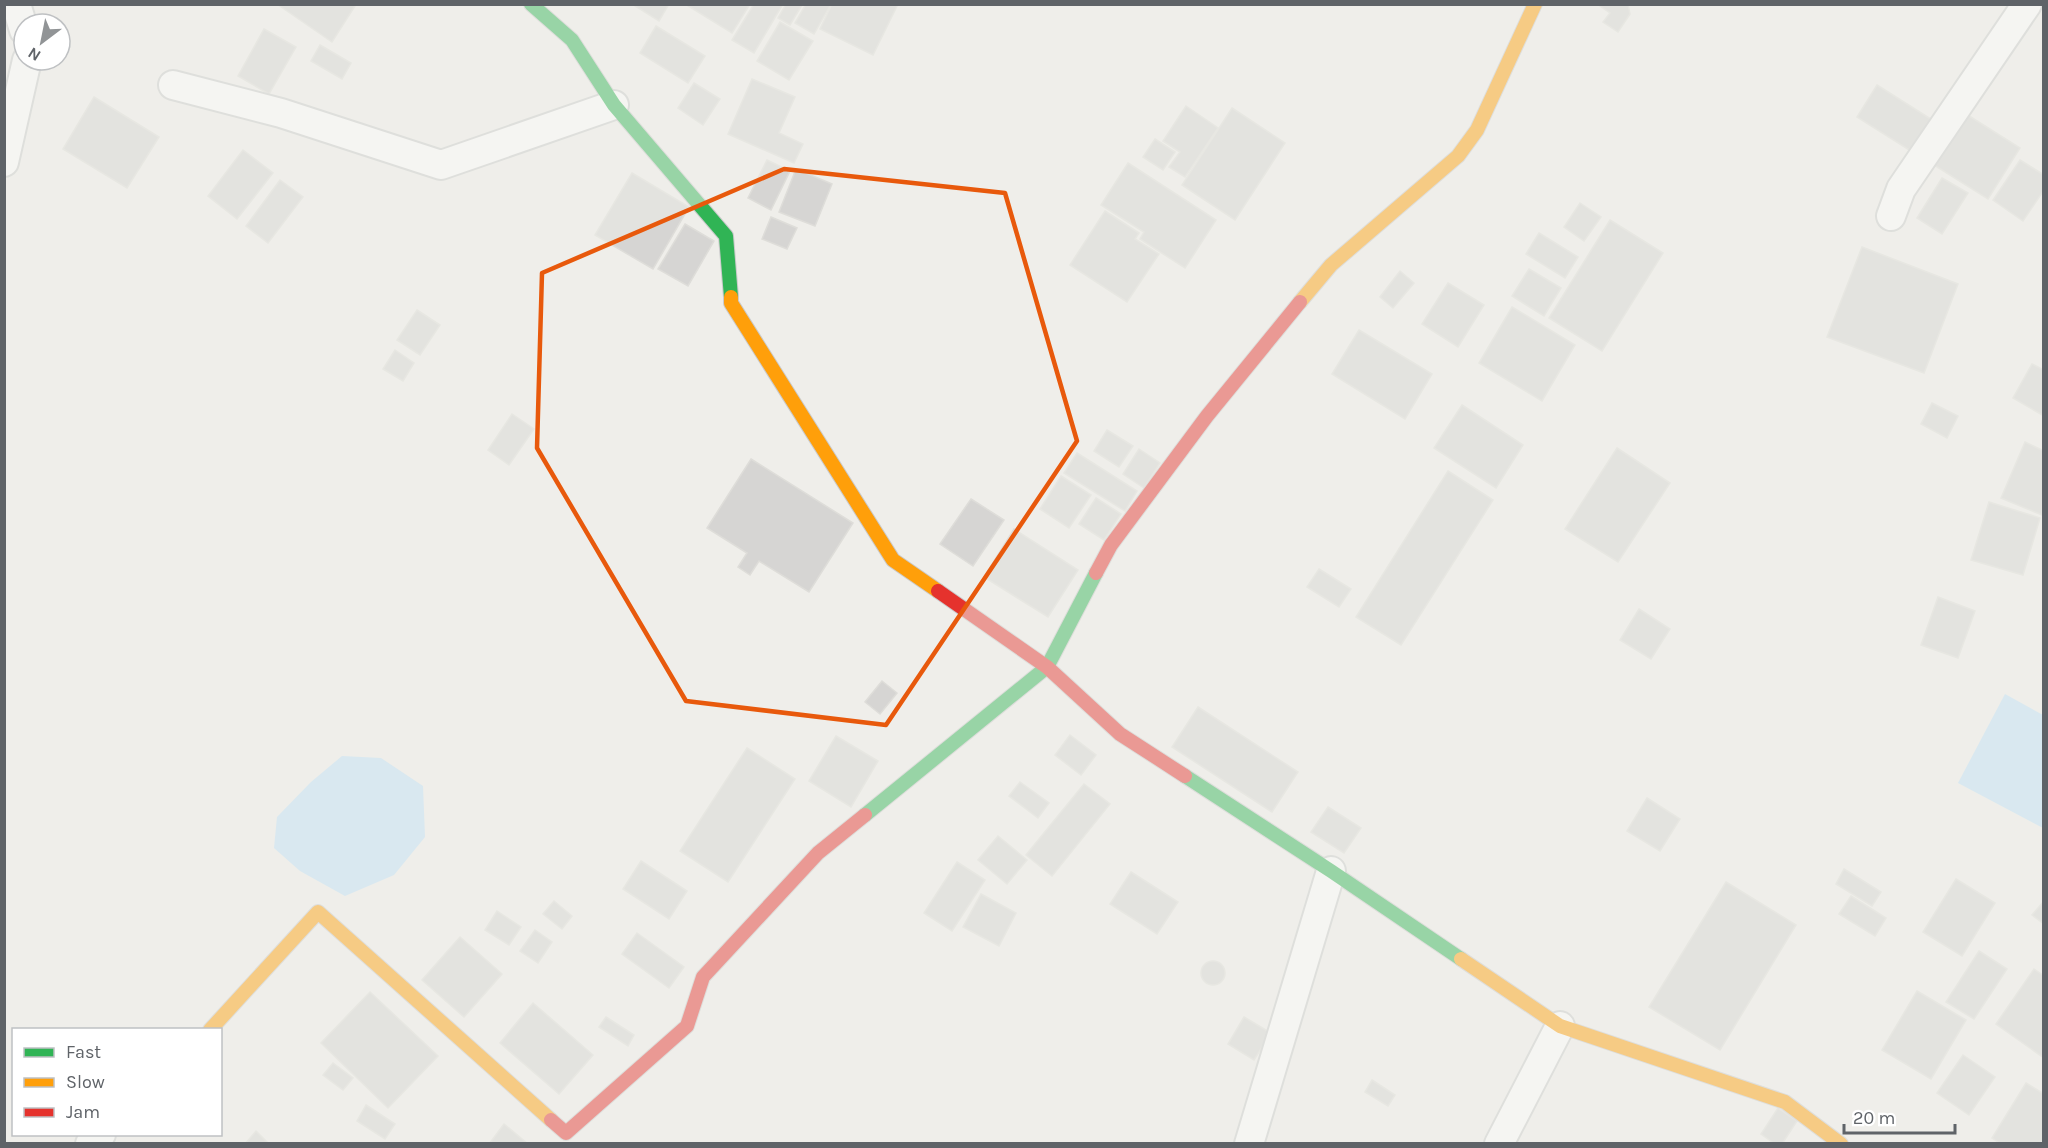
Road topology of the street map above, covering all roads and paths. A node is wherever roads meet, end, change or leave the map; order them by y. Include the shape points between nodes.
1 (531, 4) edge
2 (1535, 4) edge
3 (2028, 4) edge
4 (24, 72) edge
5 (173, 85) dead end
6 (614, 105) junction
7 (4, 162) edge
8 (1892, 216) dead end
9 (1047, 667) junction
10 (1331, 871) junction
11 (1560, 1026) junction
12 (211, 1028) edge
13 (1249, 1143) edge
14 (1499, 1143) edge
15 (1841, 1143) edge

1 - 6 street via 572,40
2 - 9 street via 1478,130 1458,156 1331,265 1207,416 1111,545
3 - 8 street via 1901,189
4 - 7 street
5 - 6 street via 281,113 441,165
6 - 9 street via 726,236 731,303 893,560
9 - 10 street via 1120,734
9 - 12 street via 818,853 703,977 687,1026 566,1133 318,912
10 - 11 street
10 - 13 street
11 - 14 street
11 - 15 street via 1785,1102

